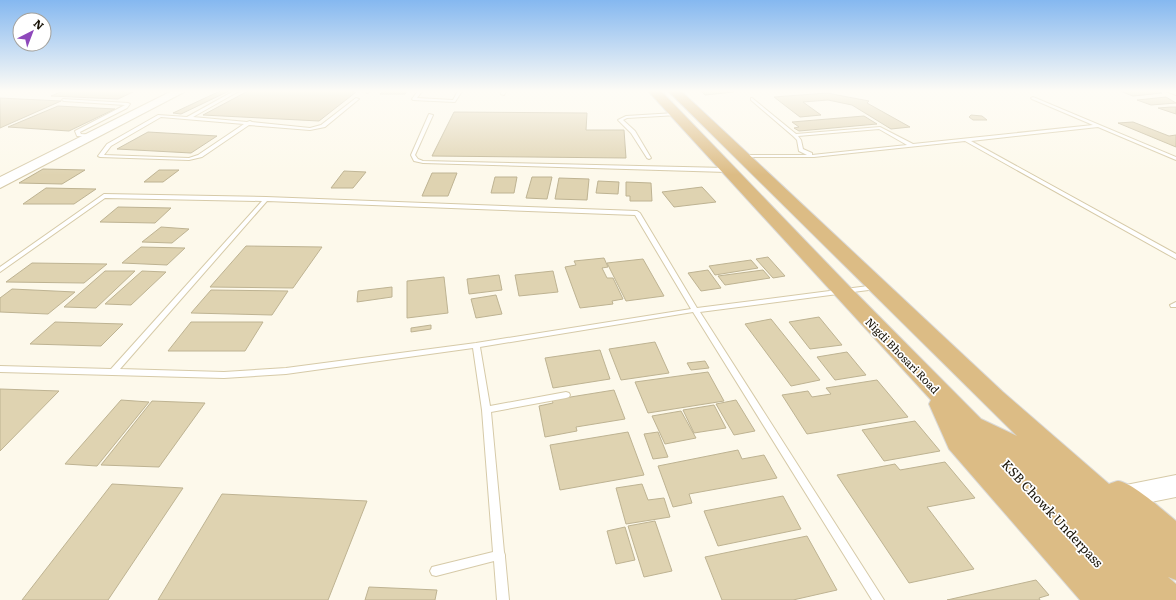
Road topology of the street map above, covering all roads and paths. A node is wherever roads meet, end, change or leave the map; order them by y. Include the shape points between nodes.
1 (100, 119) edge
2 (127, 119) edge
3 (155, 119) edge
4 (204, 119) edge
5 (332, 119) edge
6 (428, 119) edge
7 (623, 119) edge
8 (680, 119) edge
9 (704, 119) edge
10 (776, 119) edge
11 (1082, 119) edge
12 (250, 122) junction
13 (1098, 126) junction
14 (795, 135) junction
15 (94, 136) junction
16 (966, 140) junction
17 (911, 146) junction
18 (743, 156) junction
19 (814, 156) junction
20 (649, 158) dead end
21 (1176, 159) edge
22 (727, 170) junction
23 (0, 183) edge
24 (266, 199) junction
25 (1176, 257) edge
26 (0, 270) edge
27 (876, 287) junction
28 (841, 291) junction
29 (695, 310) junction
30 (476, 345) junction
31 (0, 369) edge
32 (114, 371) junction
33 (935, 389) junction
34 (566, 395) dead end
35 (486, 410) junction
36 (971, 426) junction
37 (1060, 458) junction
38 (1176, 486) edge
39 (1121, 496) junction
40 (1176, 542) edge
41 (500, 555) junction
42 (1176, 564) edge
43 (436, 571) dead end
44 (503, 600) edge
45 (878, 600) edge
46 (1102, 600) edge
47 (1136, 600) edge
48 (1167, 600) edge

1 - 15 lane via 76,133
2 - 15 street
3 - 12 lane via 109,145 100,156 189,159 200,156
4 - 12 lane
5 - 12 lane via 323,126 315,128
6 - 22 lane via 413,155 416,160 423,162
7 - 20 lane via 620,120 633,132
8 - 22 main road, Nigdi Bhosari Road
9 - 18 main road
10 - 14 lane
11 - 13 lane
13 - 16 lane
13 - 21 lane
14 - 17 lane via 880,128
14 - 19 lane via 801,150
15 - 23 street
16 - 17 lane
16 - 25 lane
17 - 19 lane
18 - 19 lane
18 - 27 main road
22 - 28 main road, Nigdi Bhosari Road
24 - 26 lane via 104,196
24 - 29 lane via 637,213
24 - 32 lane
27 - 28 lane
27 - 37 main road
28 - 29 lane
28 - 33 main road, Nigdi Bhosari Road
29 - 30 lane
29 - 45 lane
30 - 32 lane via 286,371 224,375
30 - 35 lane
31 - 32 lane
33 - 36 main road, Nigdi Bhosari Road
33 - 46 main road via 959,441
34 - 35 lane
35 - 41 lane
36 - 47 main road, KSB Chowk Underpass
36 - 48 main road, Nigdi Bhosari Road via 1015,448
37 - 39 main road
37 - 42 main road
38 - 39 street
39 - 40 main road
41 - 43 lane
41 - 44 lane

